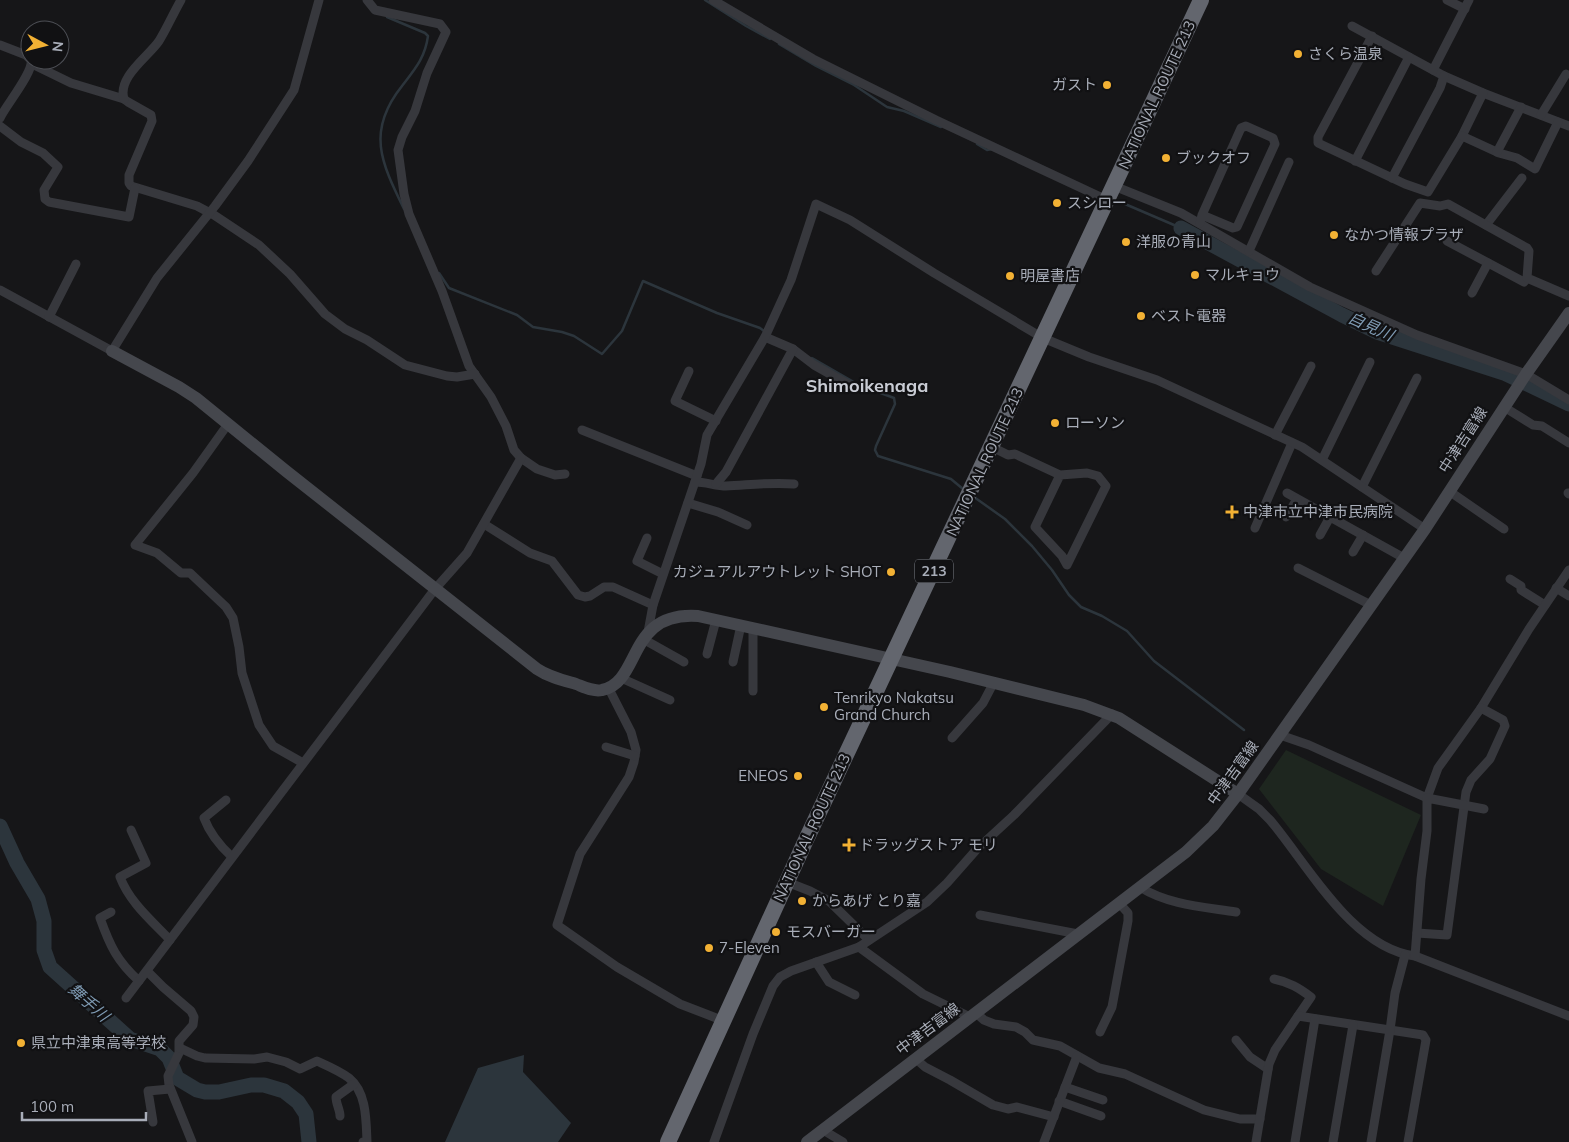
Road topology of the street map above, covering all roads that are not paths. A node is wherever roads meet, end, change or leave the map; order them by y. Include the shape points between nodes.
1 (181, 0) edge
2 (318, 0) edge
3 (367, 0) edge
4 (713, 0) edge
5 (1201, 0) edge
6 (1447, 0) edge
7 (1469, 0) edge
8 (1465, 9) junction
9 (1352, 26) dead end
10 (1372, 36) junction
11 (0, 44) edge
12 (20, 52) edge
13 (1409, 57) junction
14 (30, 70) edge
15 (47, 70) edge
16 (1433, 70) junction
17 (1566, 74) dead end
18 (1444, 76) junction
19 (1483, 93) junction
20 (124, 99) junction
21 (1521, 107) junction
22 (1541, 114) junction
23 (0, 118) edge
24 (1558, 122) junction
25 (0, 126) edge
26 (1569, 126) edge
27 (1462, 136) junction
28 (1497, 152) junction
29 (1355, 161) junction
30 (1289, 162) dead end
31 (1392, 178) junction
32 (1522, 178) dead end
33 (135, 188) junction
34 (1111, 193) junction
35 (210, 212) junction
36 (1201, 219) junction
37 (1486, 225) junction
38 (1448, 241) dead end
39 (1249, 251) junction
40 (1488, 263) junction
41 (76, 264) dead end
42 (1376, 270) dead end
43 (1526, 278) junction
44 (0, 290) edge
45 (1472, 293) dead end
46 (1569, 296) edge
47 (1569, 313) edge
48 (49, 317) junction
49 (765, 337) junction
50 (1043, 338) junction
51 (793, 349) junction
52 (112, 351) junction
53 (1370, 362) dead end
54 (1311, 366) dead end
55 (689, 370) dead end
56 (474, 374) junction
57 (1526, 374) junction
58 (1417, 378) dead end
59 (853, 387) dead end
60 (1569, 400) edge
61 (1504, 407) junction
62 (716, 421) junction
63 (228, 424) junction
64 (582, 430) dead end
65 (1275, 435) junction
66 (1292, 442) junction
67 (1569, 443) edge
68 (992, 447) junction
69 (521, 458) junction
70 (1322, 460) junction
71 (565, 474) dead end
72 (1060, 475) junction
73 (696, 479) junction
74 (716, 484) junction
75 (794, 484) dead end
76 (1362, 487) junction
77 (1449, 491) junction
78 (1287, 493) dead end
79 (1297, 499) junction
80 (688, 502) junction
81 (1286, 517) dead end
82 (1330, 517) junction
83 (484, 524) junction
84 (746, 525) dead end
85 (1255, 528) dead end
86 (1424, 529) junction
87 (1504, 529) dead end
88 (1320, 535) dead end
89 (1363, 535) junction
90 (647, 538) dead end
91 (1353, 552) dead end
92 (1404, 558) junction
93 (1298, 568) dead end
94 (1569, 570) edge
95 (663, 574) junction
96 (1510, 579) dead end
97 (1556, 588) junction
98 (435, 589) junction
99 (1569, 596) edge
100 (653, 605) junction
101 (1371, 605) junction
102 (1545, 605) junction
103 (716, 620) junction
104 (747, 626) junction
105 (645, 636) junction
106 (707, 654) dead end
107 (892, 659) junction
108 (684, 662) dead end
109 (733, 662) dead end
110 (621, 678) junction
111 (994, 682) junction
112 (608, 687) junction
113 (754, 691) dead end
114 (670, 700) dead end
115 (1481, 708) junction
116 (1112, 714) junction
117 (1280, 735) junction
118 (952, 738) dead end
119 (606, 747) dead end
120 (635, 756) junction
121 (303, 763) junction
122 (1238, 794) junction
123 (1427, 798) junction
124 (226, 800) dead end
125 (1465, 805) junction
126 (1484, 809) dead end
127 (131, 830) dead end
128 (232, 857) junction
129 (787, 882) junction
130 (1140, 887) junction
131 (1120, 903) junction
132 (111, 912) dead end
133 (1236, 912) dead end
134 (980, 915) dead end
135 (1417, 933) junction
136 (1078, 934) junction
137 (170, 940) junction
138 (869, 940) junction
139 (859, 947) junction
140 (1406, 955) junction
141 (1415, 956) junction
142 (816, 962) junction
143 (147, 971) junction
144 (1274, 979) dead end
145 (139, 981) junction
146 (855, 995) dead end
147 (126, 998) dead end
148 (973, 1015) junction
149 (1298, 1016) junction
150 (1569, 1016) edge
151 (1316, 1019) junction
152 (724, 1021) junction
153 (1353, 1025) junction
154 (1390, 1030) junction
155 (1100, 1032) dead end
156 (1236, 1040) dead end
157 (180, 1048) junction
158 (1077, 1056) junction
159 (916, 1059) junction
160 (1268, 1069) junction
161 (354, 1084) junction
162 (170, 1088) junction
163 (1065, 1088) junction
164 (1103, 1100) dead end
165 (1060, 1101) junction
166 (340, 1116) dead end
167 (1100, 1116) dead end
168 (1054, 1117) junction
169 (1260, 1119) junction
170 (153, 1122) dead end
171 (823, 1130) junction
172 (1256, 1141) edge
173 (192, 1142) edge
174 (363, 1142) edge
175 (668, 1142) edge
176 (714, 1142) edge
177 (807, 1142) edge
178 (842, 1142) edge
179 (1044, 1142) edge
180 (1267, 1142) edge
181 (1295, 1142) edge
182 (1332, 1142) edge
183 (1370, 1142) edge
184 (1408, 1142) edge

1 - 20 street via 157,44 129,76 123,91
2 - 35 street via 294,90
3 - 56 street via 375,10 440,24 446,32 398,150 409,214
4 - 34 street via 813,59 968,135
5 - 34 highway, NATIONAL ROUTE 213 / 213
6 - 8 street
7 - 8 street
8 - 16 street
9 - 10 street
10 - 13 street
10 - 29 street via 1318,137 1318,142
11 - 12 street
13 - 16 street
13 - 29 street
14 - 23 street
15 - 20 street via 71,83
16 - 18 street
17 - 22 street
18 - 19 street
18 - 31 street
19 - 21 street
19 - 27 street
20 - 33 street via 152,118 129,175 129,183
21 - 22 street
21 - 28 street
22 - 24 street
24 - 26 street
24 - 28 street via 1535,169
25 - 33 street via 43,153 58,167 44,190 45,199 50,202 129,217
27 - 28 street
27 - 31 street via 1428,192
29 - 31 street
30 - 39 street
32 - 37 street
33 - 35 street
34 - 36 street
34 - 50 highway, NATIONAL ROUTE 213 / 213
35 - 52 street via 156,278
35 - 56 street via 259,245 325,314 345,329 405,365 447,376
36 - 36 street via 1241,128 1246,126 1273,138 1275,144 1237,227
36 - 39 street
37 - 42 street via 1448,204 1420,203
37 - 43 street via 1527,248
38 - 40 street
39 - 57 street via 1310,287 1417,335
40 - 43 street via 1524,282
40 - 45 street
41 - 48 street
43 - 46 street
44 - 48 street
47 - 57 street, 中津吉富線
48 - 52 street
49 - 50 street via 791,280 816,204 850,220
49 - 51 street
49 - 62 street
50 - 65 street via 1157,380
50 - 68 highway, NATIONAL ROUTE 213 / 213
51 - 59 street
51 - 74 street via 726,472
52 - 63 street via 179,387
53 - 70 street
54 - 65 street
55 - 62 street via 675,401
56 - 69 street via 491,397 514,450
57 - 60 street
57 - 61 street, 中津吉富線
58 - 76 street
61 - 67 street
61 - 77 street, 中津吉富線
62 - 73 street via 707,435
63 - 98 street
63 - 121 street via 135,545 157,553 181,573 190,574 226,608 233,618 242,673 259,725 273,746
64 - 73 street
65 - 66 street
66 - 70 street
66 - 85 street
68 - 72 street
68 - 107 highway, NATIONAL ROUTE 213 / 213
69 - 71 street via 546,473 555,476
69 - 83 street
70 - 76 street
72 - 72 street via 1087,473 1098,476 1106,486 1067,565 1035,528
73 - 74 street
73 - 80 street
74 - 75 street
76 - 86 street
77 - 86 street, 中津吉富線
77 - 87 street
78 - 79 street
79 - 81 street
79 - 82 street
80 - 84 street
80 - 95 street
82 - 88 street
82 - 89 street
83 - 98 street via 468,553
83 - 100 street via 530,553 552,560 578,595 590,596 604,587 613,587
86 - 92 street, 中津吉富線
89 - 91 street
89 - 92 street
90 - 95 street via 637,560
92 - 101 street, 中津吉富線
93 - 101 street
94 - 97 street
95 - 100 street
96 - 102 street via 1521,586 1520,590
97 - 99 street
97 - 102 street
98 - 112 street via 547,675 594,690
98 - 121 street
100 - 105 street
101 - 117 street, 中津吉富線
102 - 115 street
103 - 104 street
103 - 105 street via 691,615 675,617 657,625
103 - 106 street
104 - 107 street
104 - 109 street
104 - 113 street
105 - 108 street
105 - 110 street
107 - 111 street
107 - 129 highway, NATIONAL ROUTE 213 / 213
110 - 112 street
110 - 114 street
111 - 116 street
111 - 118 street via 983,702
112 - 120 street via 631,732
115 - 123 street via 1438,768
115 - 125 street via 1503,720 1505,726 1490,759 1471,780
116 - 122 street
116 - 138 street via 933,897
117 - 122 street, 中津吉富線
117 - 123 street
119 - 120 street
120 - 152 street via 629,777 580,854 557,926 680,1004
121 - 128 street
122 - 130 street, 中津吉富線 via 1202,838
122 - 140 street via 1270,820 1351,921 1369,936
123 - 125 street
123 - 135 street
124 - 128 street via 204,818 220,846
125 - 126 street
125 - 135 street via 1447,935
127 - 137 street via 146,863 120,878 141,910
128 - 137 street
129 - 138 street via 829,901
129 - 152 highway, NATIONAL ROUTE 213 / 213
130 - 131 street, 中津吉富線
130 - 133 street via 1178,901
131 - 136 street, 中津吉富線
131 - 155 street via 1128,913 1128,920 1113,1004
132 - 145 street via 100,918 109,943 124,967
134 - 136 street
135 - 141 street
136 - 148 street, 中津吉富線
137 - 143 street
138 - 139 street
139 - 142 street
139 - 148 street via 923,994
140 - 141 street
140 - 154 street via 1395,993
141 - 150 street
142 - 146 street via 829,982
142 - 176 street via 791,971 776,981
143 - 145 street
143 - 157 street via 193,1014 193,1025 180,1038
144 - 149 street via 1286,982 1311,997
145 - 147 street
148 - 158 street via 994,1024 1019,1028 1032,1040 1054,1044
148 - 159 street, 中津吉富線
149 - 151 street
149 - 160 street via 1275,1050
151 - 153 street
151 - 181 street
152 - 175 highway, NATIONAL ROUTE 213 / 213
153 - 154 street
153 - 182 street
154 - 183 street
154 - 184 street via 1423,1036 1426,1040
156 - 160 street via 1250,1057
157 - 161 street via 205,1058 267,1057 300,1069 317,1061
157 - 162 street via 168,1076
158 - 163 street
158 - 169 street via 1204,1110 1240,1119
159 - 168 street via 993,1105 1008,1109 1017,1107
159 - 171 street, 中津吉富線
160 - 169 street
161 - 166 street via 336,1097
161 - 174 street via 365,1110 367,1142
162 - 170 street via 148,1091
162 - 173 street
163 - 164 street
163 - 165 street
165 - 167 street
165 - 168 street
168 - 179 street
169 - 172 street
171 - 177 street, 中津吉富線
171 - 178 street
172 - 180 street

